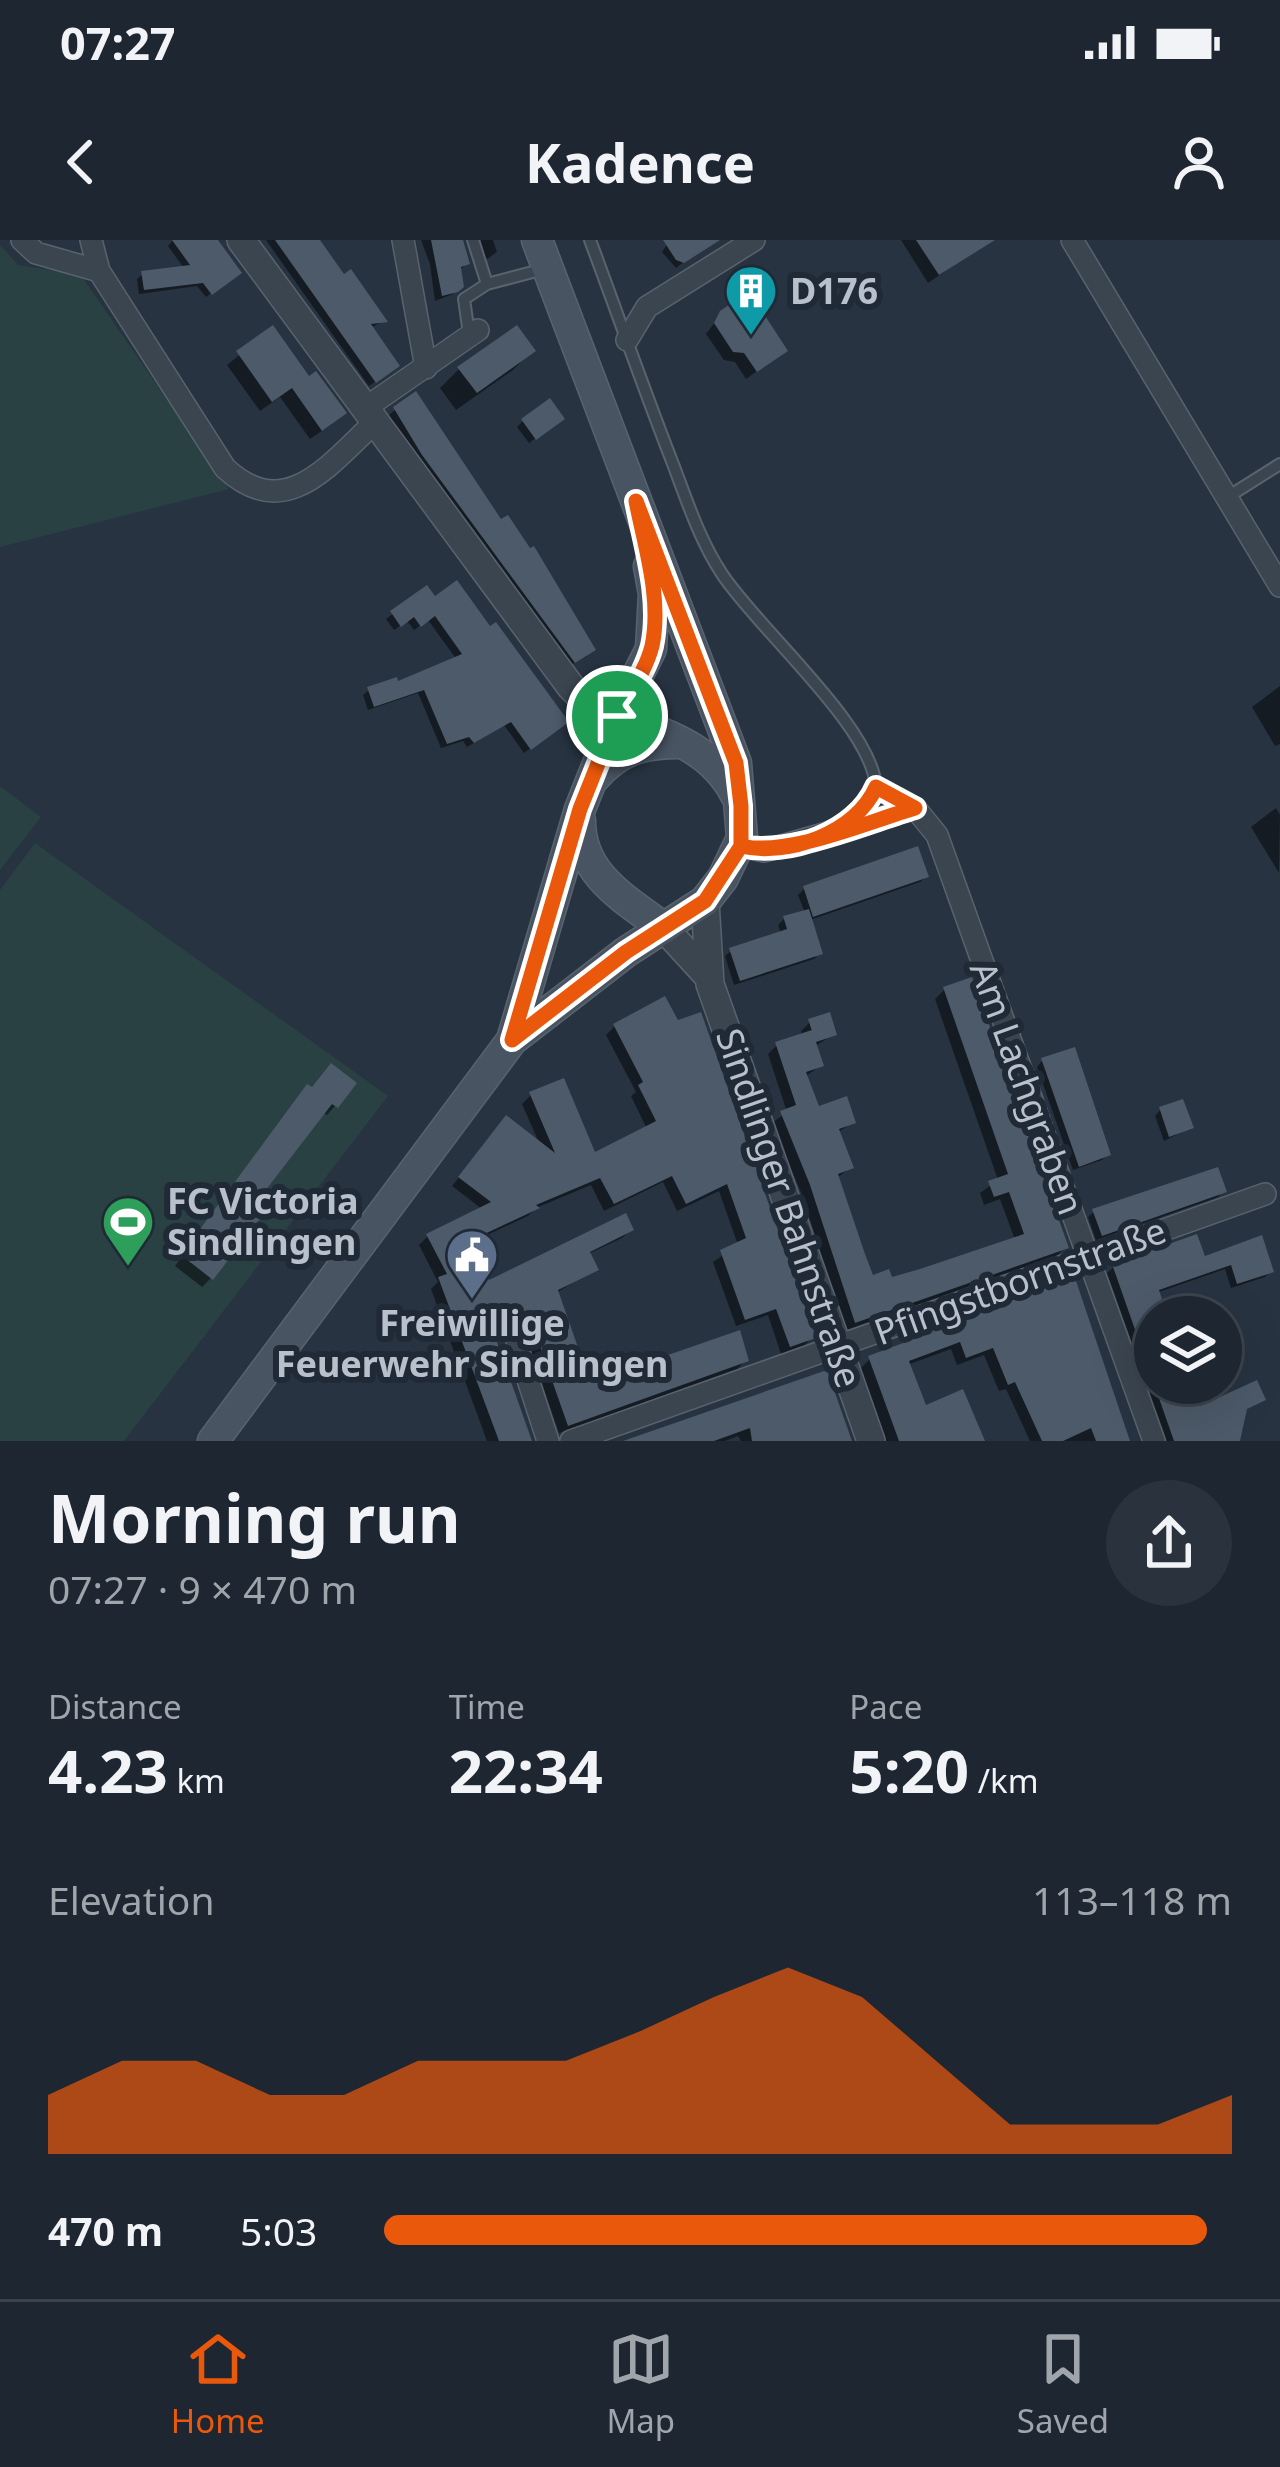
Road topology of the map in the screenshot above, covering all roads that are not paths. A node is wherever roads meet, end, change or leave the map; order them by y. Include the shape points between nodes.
1 (22, 240) edge
2 (91, 240) edge
3 (241, 240) edge
4 (403, 240) edge
5 (473, 240) edge
6 (590, 240) edge
7 (754, 240) edge
8 (1072, 240) edge
9 (542, 254) edge
10 (99, 271) junction
11 (487, 284) junction
12 (474, 333) joint
13 (627, 340) junction
14 (426, 368) junction
15 (369, 416) junction
16 (1280, 464) edge
17 (1226, 498) junction
18 (636, 501) junction
19 (1280, 586) edge
20 (617, 716) junction
21 (686, 743) junction
22 (876, 787) junction
23 (585, 796) junction
24 (741, 806) junction
25 (915, 808) junction
26 (823, 835) junction
27 (741, 846) junction
28 (710, 894) junction
29 (621, 895) junction
30 (664, 928) junction
31 (707, 975) junction
32 (512, 1040) junction
33 (1265, 1194) dead end
34 (1087, 1256) junction
35 (517, 1346) dead end
36 (838, 1347) junction
37 (213, 1441) edge
38 (548, 1441) edge
39 (572, 1441) edge
40 (871, 1441) edge
41 (1154, 1441) edge

1 - 10 street via 36,253
2 - 10 street
3 - 15 street
4 - 14 street
5 - 11 lane
6 - 13 lane
7 - 13 street via 647,307
8 - 17 street
9 - 11 lane
9 - 18 main road
10 - 15 street via 225,469 245,487 288,490 319,474
11 - 12 lane via 464,299
12 - 14 street
13 - 22 lane via 718,569 857,734
14 - 15 street
15 - 20 street via 571,687
16 - 17 lane
17 - 19 street
18 - 20 main road via 654,594 653,634
18 - 24 main road via 736,763
20 - 21 main road
20 - 23 main road
21 - 23 main road via 630,748 610,760
21 - 24 main road via 725,773
22 - 25 lane
22 - 26 lane via 860,815
23 - 29 main road via 585,856
23 - 32 main road
24 - 27 main road
25 - 26 street
25 - 34 street, Am Lachgraben via 937,835
26 - 27 street via 764,851
27 - 28 main road
28 - 29 main road via 662,906
28 - 30 main road
28 - 31 street, Sindlinger Bahnstraße
29 - 30 main road
30 - 31 street, Sindlinger Bahnstraße
30 - 32 main road
31 - 36 street, Sindlinger Bahnstraße
32 - 37 main road
33 - 34 street, Pfingstbornstraße
34 - 36 street, Pfingstbornstraße
34 - 41 street, Am Lachgraben
35 - 38 street
36 - 39 street, Pfingstbornstraße
36 - 40 street, Sindlinger Bahnstraße

